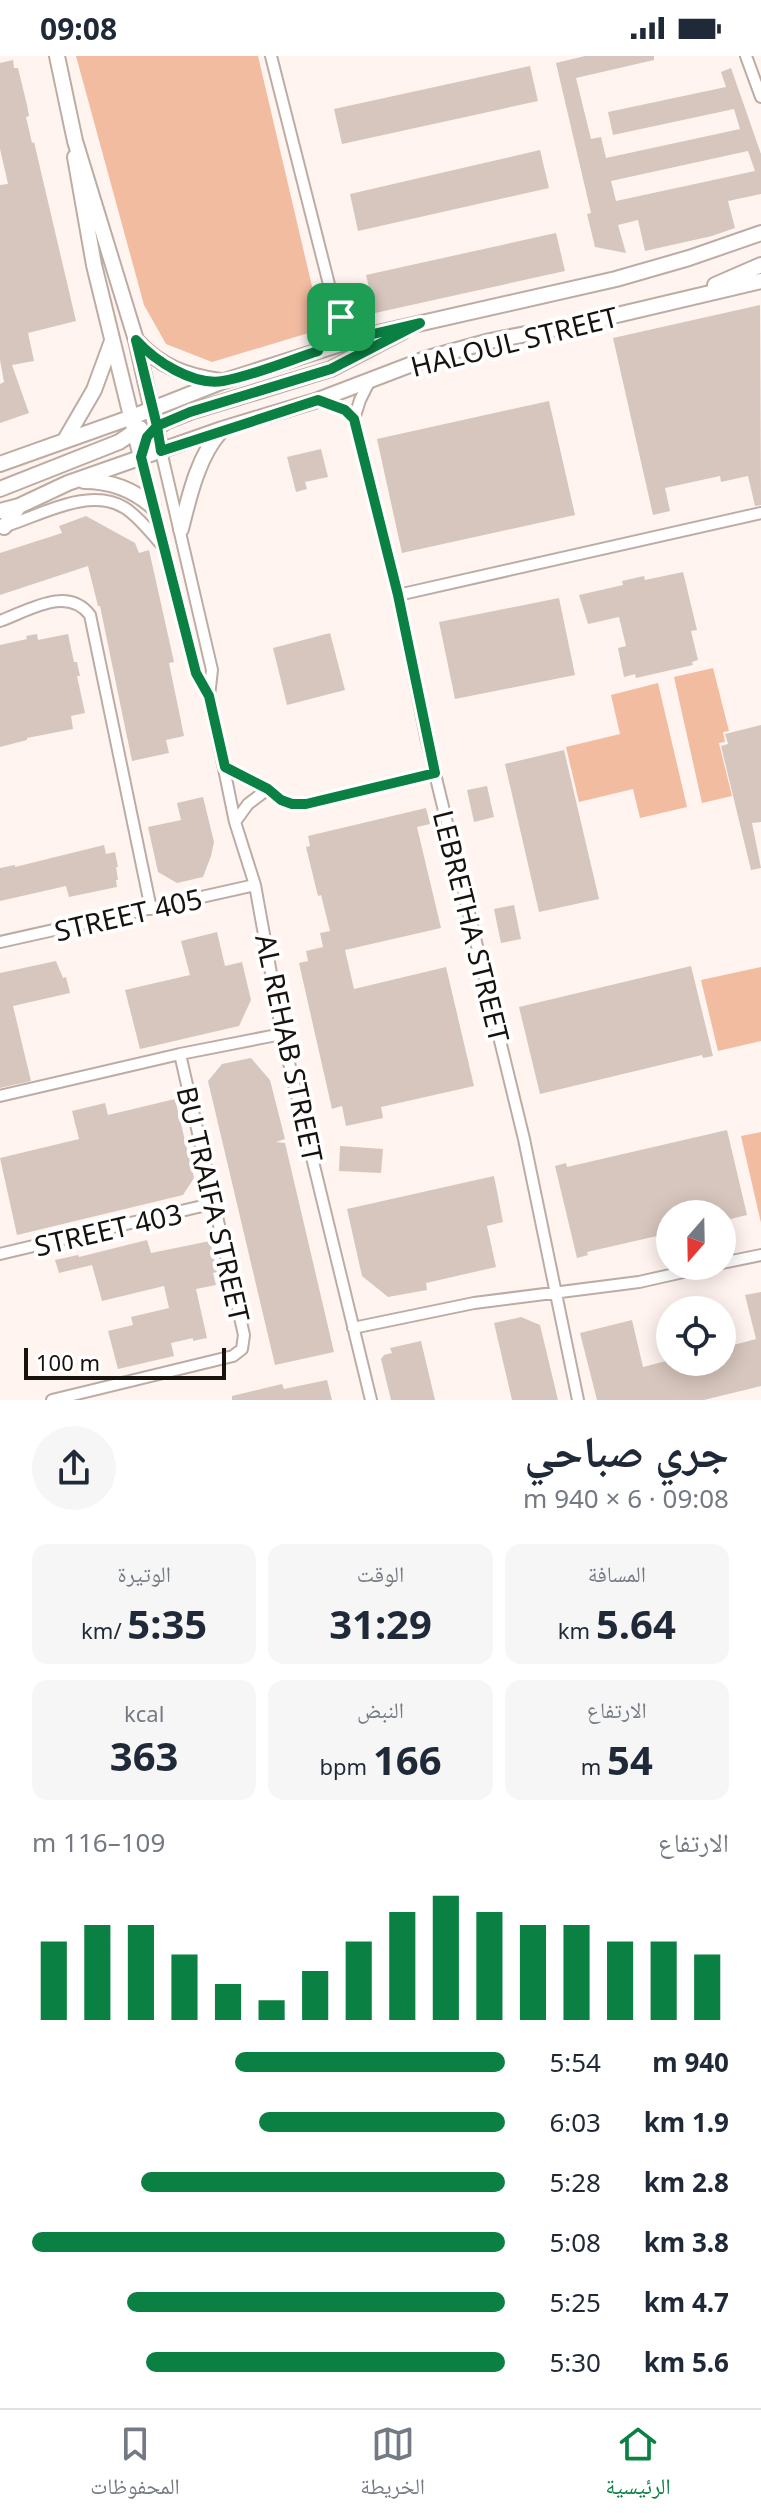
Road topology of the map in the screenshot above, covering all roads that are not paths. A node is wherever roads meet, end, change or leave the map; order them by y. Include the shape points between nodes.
1 (57, 56) edge
2 (271, 56) edge
3 (746, 56) edge
4 (761, 97) edge
5 (75, 141) junction
6 (761, 233) edge
7 (761, 265) edge
8 (761, 281) edge
9 (685, 298) junction
10 (335, 308) junction
11 (420, 323) junction
12 (369, 335) junction
13 (136, 340) junction
14 (112, 341) junction
15 (318, 351) junction
16 (370, 380) junction
17 (221, 382) junction
18 (318, 400) junction
19 (153, 408) junction
20 (132, 417) junction
21 (354, 419) junction
22 (157, 426) junction
23 (222, 429) junction
24 (136, 432) junction
25 (65, 440) junction
26 (161, 451) junction
27 (141, 457) junction
28 (0, 464) edge
29 (68, 483) junction
30 (0, 489) edge
31 (19, 506) junction
32 (153, 507) junction
33 (0, 511) edge
34 (761, 513) edge
35 (2, 527) edge
36 (181, 529) junction
37 (164, 547) junction
38 (398, 595) junction
39 (0, 621) edge
40 (209, 696) junction
41 (225, 767) junction
42 (435, 773) junction
43 (268, 789) junction
44 (235, 822) junction
45 (255, 885) junction
46 (151, 909) junction
47 (0, 942) edge
48 (282, 1034) junction
49 (180, 1054) junction
50 (0, 1096) edge
51 (215, 1203) junction
52 (0, 1254) edge
53 (761, 1255) edge
54 (736, 1260) edge
55 (656, 1278) edge
56 (555, 1294) junction
57 (353, 1328) junction
58 (52, 1400) edge
59 (371, 1400) edge
60 (578, 1400) edge

1 - 5 main road, AL REHAB STREET
2 - 10 street
3 - 4 street
5 - 13 main road, AL REHAB STREET
5 - 14 main road, AL REHAB STREET via 77,174
6 - 11 main road, HALOUL STREET via 616,279
7 - 9 main road
8 - 9 main road, HALOUL STREET
9 - 16 main road, HALOUL STREET via 490,341
10 - 12 street
10 - 15 street
11 - 12 main road, HALOUL STREET
11 - 22 main road via 331,369
12 - 15 main road, HALOUL STREET
13 - 17 main road via 171,368
13 - 19 main road, AL REHAB STREET
14 - 20 main road, AL REHAB STREET
14 - 25 main road via 94,390
15 - 17 main road, HALOUL STREET
16 - 18 main road, HALOUL STREET
16 - 21 street
17 - 19 main road, HALOUL STREET
18 - 21 street
18 - 23 main road, HALOUL STREET
19 - 20 main road, HALOUL STREET
19 - 22 main road, AL REHAB STREET
19 - 24 main road
20 - 24 main road, AL REHAB STREET
20 - 25 main road, HALOUL STREET
21 - 38 street, LEBRETHA STREET
22 - 26 main road, AL REHAB STREET
22 - 27 main road
23 - 26 main road, HALOUL STREET
23 - 36 main road via 203,460
24 - 27 main road, AL REHAB STREET
24 - 30 main road
25 - 28 main road, HALOUL STREET
26 - 27 main road, HALOUL STREET
26 - 36 street, AL REHAB STREET
27 - 29 main road, HALOUL STREET
27 - 32 street, AL REHAB STREET
29 - 31 main road, HALOUL STREET
29 - 32 main road via 109,483
31 - 33 main road, HALOUL STREET
31 - 35 main road
32 - 37 street, AL REHAB STREET
34 - 38 street
35 - 37 street via 95,499 124,508
36 - 40 street, AL REHAB STREET via 212,670
37 - 40 street, AL REHAB STREET via 196,673
38 - 42 street, LEBRETHA STREET
39 - 46 street via 60,600 77,602 90,615
40 - 41 street, AL REHAB STREET
41 - 43 street
41 - 44 street, AL REHAB STREET
42 - 43 street via 306,804 281,800
42 - 56 street, LEBRETHA STREET via 524,1139
43 - 44 street
44 - 45 street, AL REHAB STREET
45 - 46 street, STREET 405
45 - 48 street, AL REHAB STREET
46 - 47 street, STREET 405
48 - 49 street
48 - 57 street, AL REHAB STREET
49 - 50 street
49 - 51 street, BU TRAIFA STREET
51 - 52 street, STREET 403
51 - 58 street, BU TRAIFA STREET via 244,1335 242,1349 233,1356
53 - 54 street
55 - 56 street
56 - 57 street via 474,1303
56 - 60 street, LEBRETHA STREET
57 - 59 street, AL REHAB STREET

